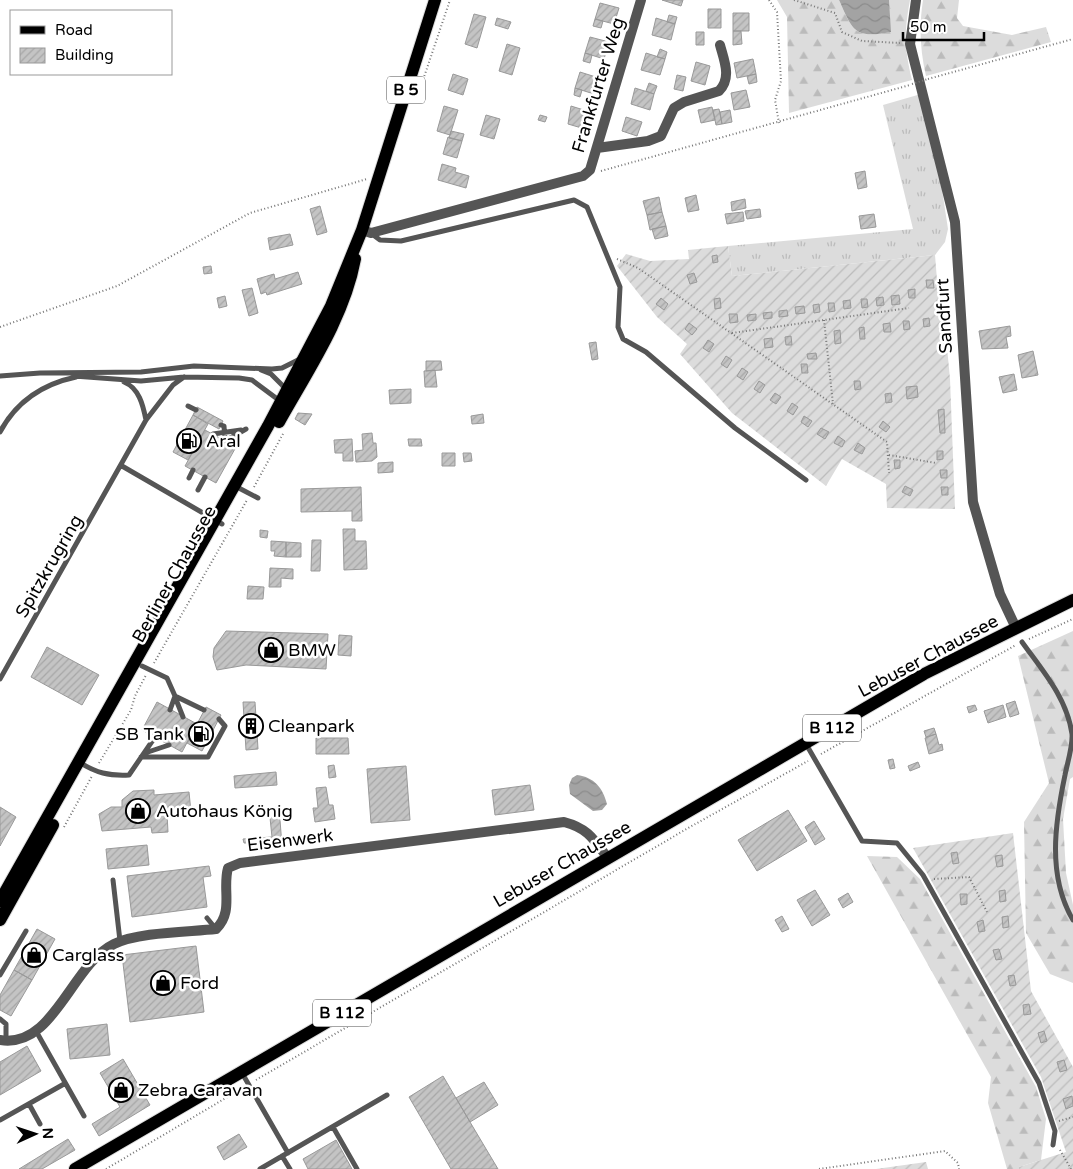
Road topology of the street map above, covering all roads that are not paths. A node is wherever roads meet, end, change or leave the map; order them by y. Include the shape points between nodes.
1 (435, 0) edge
2 (641, 0) edge
3 (916, 0) edge
4 (720, 45) dead end
5 (597, 148) junction
6 (364, 234) junction
7 (306, 354) junction
8 (259, 369) junction
9 (40, 373) junction
10 (101, 373) junction
11 (0, 376) edge
12 (80, 376) junction
13 (184, 377) junction
14 (118, 380) junction
15 (286, 397) junction
16 (188, 406) dead end
17 (196, 410) dead end
18 (146, 420) junction
19 (221, 425) dead end
20 (0, 432) edge
21 (224, 433) junction
22 (213, 434) dead end
23 (122, 466) junction
24 (193, 470) dead end
25 (205, 477) dead end
26 (189, 478) dead end
27 (806, 480) dead end
28 (238, 488) junction
29 (198, 490) dead end
30 (258, 498) dead end
31 (218, 522) junction
32 (1073, 600) edge
33 (1016, 628) junction
34 (1022, 642) road end
35 (142, 666) junction
36 (0, 679) edge
37 (175, 696) junction
38 (170, 710) dead end
39 (204, 710) dead end
40 (183, 717) dead end
41 (219, 719) dead end
42 (155, 738) dead end
43 (806, 744) junction
44 (169, 745) dead end
45 (143, 755) junction
46 (82, 764) junction
47 (607, 857) junction
48 (113, 880) dead end
49 (0, 901) edge
50 (207, 918) dead end
51 (0, 920) edge
52 (1073, 920) edge
53 (216, 929) junction
54 (26, 931) dead end
55 (120, 942) junction
56 (0, 975) edge
57 (0, 1019) edge
58 (36, 1031) junction
59 (3, 1041) edge
60 (241, 1072) junction
61 (64, 1084) junction
62 (386, 1095) dead end
63 (29, 1104) junction
64 (84, 1116) dead end
65 (0, 1120) edge
66 (40, 1124) dead end
67 (333, 1126) junction
68 (1053, 1145) road end
69 (285, 1154) junction
70 (76, 1169) edge
71 (260, 1169) edge
72 (290, 1169) edge
73 (357, 1169) edge

1 - 6 main road, Berliner Chaussee / B 5
2 - 5 street, Frankfurter Weg
3 - 33 street, Sandfurt via 910,44 954,222 975,515 1000,594
4 - 5 street via 727,69 725,83 719,91 674,108 661,136 648,141
5 - 6 street, Frankfurter Weg via 590,170 583,176
6 - 7 main road, Berliner Chaussee / B 5
6 - 15 main road, Berliner Chaussee / B 5 via 340,310
6 - 27 lane via 380,240 401,241 574,200 587,207 620,287 618,327 623,340 646,352 735,428
7 - 8 lane via 282,368
7 - 15 main road, Berliner Chaussee / B 5
8 - 10 lane via 194,366
8 - 15 lane via 271,374
9 - 10 lane
9 - 11 lane
9 - 12 lane
10 - 12 lane
12 - 14 lane
12 - 20 lane via 51,384 32,394
13 - 14 lane
13 - 15 lane via 252,380
13 - 18 lane, Spitzkrugring via 173,385
14 - 18 lane via 130,385 140,396
15 - 28 main road, Berliner Chaussee / B 5
16 - 17 lane
18 - 23 lane, Spitzkrugring
19 - 21 lane
21 - 21 lane via 246,430 225,441
21 - 22 lane
23 - 31 lane
23 - 36 lane, Spitzkrugring
24 - 26 lane
25 - 29 lane
28 - 30 lane
28 - 31 main road, Berliner Chaussee / B 5
31 - 35 main road, Berliner Chaussee / B 5
31 - 46 main road, Berliner Chaussee / B 5
32 - 33 main road, Lebuser Chaussee / B 112
33 - 43 main road, Lebuser Chaussee / B 112 via 924,674
34 - 52 lane via 1057,690 1073,735 1055,818 1055,859 1064,905
35 - 37 lane via 167,678
35 - 46 main road, Berliner Chaussee / B 5
37 - 38 lane
37 - 39 lane
37 - 40 lane
41 - 45 lane via 225,726 208,757
42 - 45 lane
43 - 47 main road, Lebuser Chaussee / B 112
43 - 68 lane via 862,841 897,843 926,880 1039,1083 1055,1131
44 - 45 lane
45 - 46 lane via 129,775 110,776
46 - 49 main road, Berliner Chaussee / B 5
46 - 51 main road, Berliner Chaussee / B 5
47 - 53 street, Eisenwerk via 592,836 580,827 564,822 240,863 228,868 225,879 227,911 224,922
47 - 60 main road, Lebuser Chaussee / B 112
48 - 55 lane
50 - 53 lane
53 - 55 street via 136,937
54 - 56 lane
55 - 58 street via 89,963 55,1012
57 - 59 lane via 6,1024
58 - 59 street
58 - 61 lane
60 - 69 lane
60 - 70 main road, Lebuser Chaussee / B 112
61 - 63 lane
61 - 64 lane
62 - 67 lane
63 - 65 lane
63 - 66 lane
67 - 69 lane
67 - 73 lane
69 - 71 lane
69 - 72 lane

